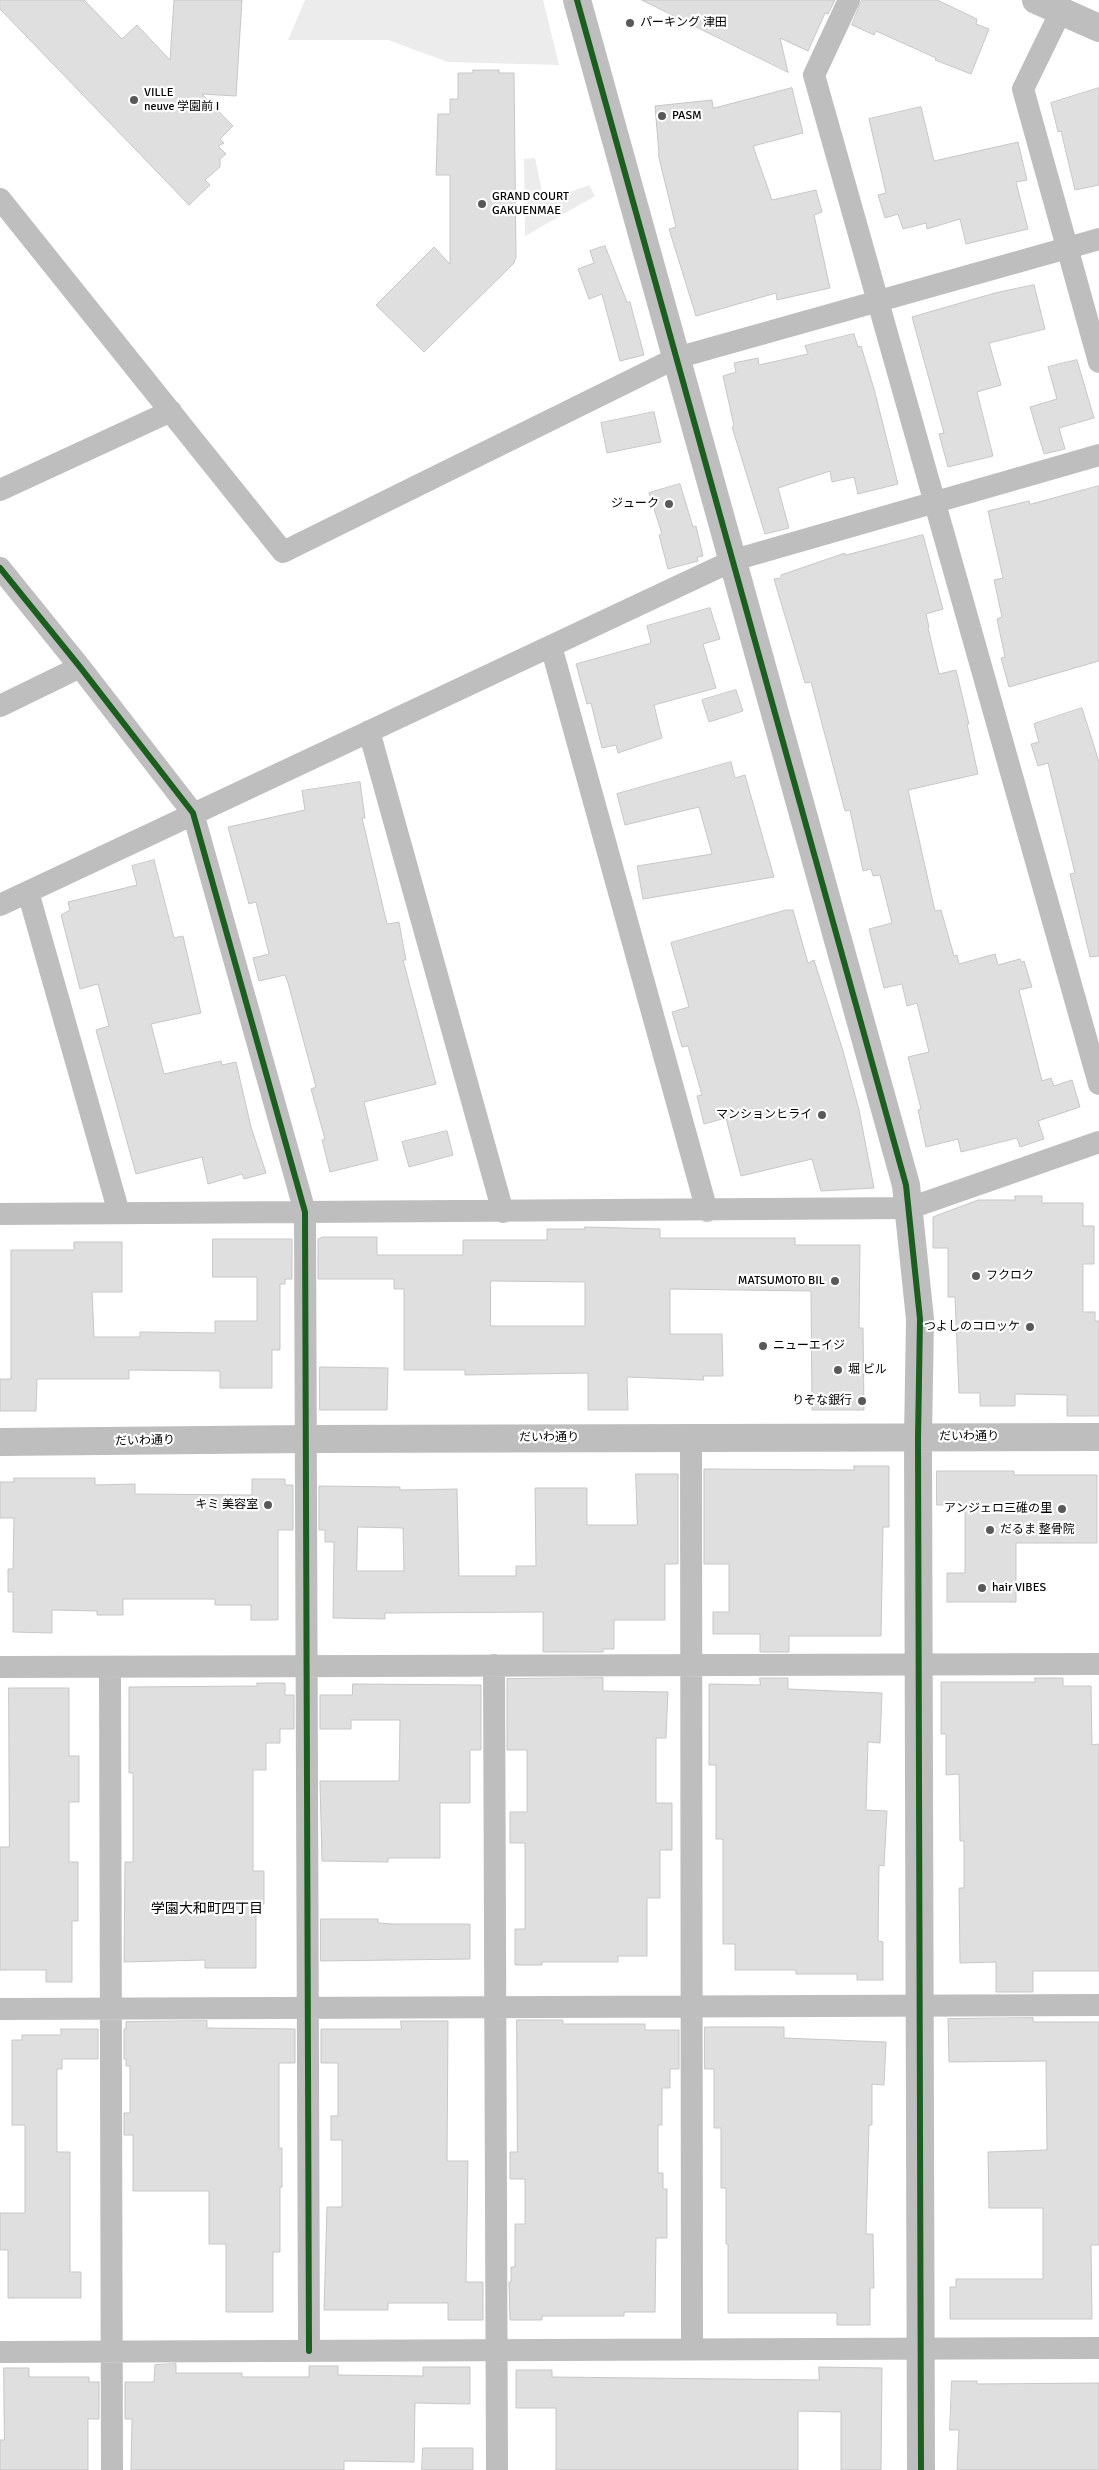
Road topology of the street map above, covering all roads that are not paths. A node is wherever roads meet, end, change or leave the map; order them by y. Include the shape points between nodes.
1 (577, 0) edge
2 (849, 0) edge
3 (1036, 0) edge
4 (1061, 11) junction
5 (1099, 28) edge
6 (0, 199) edge
7 (1099, 239) edge
8 (1066, 248) junction
9 (878, 302) junction
10 (676, 358) junction
11 (1099, 362) edge
12 (171, 411) junction
13 (1099, 455) edge
14 (0, 490) edge
15 (936, 502) junction
16 (734, 560) junction
17 (0, 568) edge
18 (551, 646) junction
19 (80, 667) junction
20 (0, 706) edge
21 (369, 731) junction
22 (193, 813) junction
23 (28, 892) junction
24 (0, 905) edge
25 (1099, 1084) edge
26 (1099, 1142) edge
27 (910, 1208) junction
28 (707, 1211) junction
29 (305, 1212) junction
30 (503, 1212) junction
31 (0, 1214) edge
32 (119, 1214) junction
33 (1099, 1437) edge
34 (691, 1438) junction
35 (918, 1438) junction
36 (306, 1439) junction
37 (0, 1442) edge
38 (919, 1664) junction
39 (1099, 1664) edge
40 (494, 1665) junction
41 (691, 1665) junction
42 (306, 1666) junction
43 (0, 1667) edge
44 (110, 1667) junction
45 (920, 2006) junction
46 (1099, 2006) edge
47 (692, 2007) junction
48 (308, 2008) junction
49 (496, 2008) junction
50 (0, 2009) edge
51 (111, 2009) junction
52 (1099, 2348) edge
53 (692, 2349) junction
54 (920, 2349) junction
55 (497, 2350) junction
56 (309, 2351) junction
57 (0, 2352) edge
58 (111, 2352) junction
59 (112, 2470) edge
60 (497, 2470) edge
61 (921, 2470) edge

1 - 10 street
2 - 9 street via 814,75
3 - 4 street
4 - 5 street
4 - 8 street via 1023,90
6 - 12 street
7 - 8 street
8 - 9 street
8 - 11 street
9 - 10 street
9 - 15 street
10 - 12 street via 283,552
10 - 16 street
12 - 14 street
13 - 15 street
15 - 16 street
15 - 25 street
16 - 18 street
16 - 27 street
17 - 19 street
18 - 21 street
18 - 28 street
19 - 20 street
19 - 22 street
21 - 22 street
21 - 30 street
22 - 23 street
22 - 29 street
23 - 24 street
23 - 32 street
26 - 27 street
27 - 28 street
27 - 35 street via 920,1319
28 - 30 street
29 - 30 street
29 - 32 street
29 - 36 street
31 - 32 street
33 - 35 street, だいわ通り
34 - 35 street, だいわ通り
34 - 36 street, だいわ通り
34 - 41 street
35 - 38 street
36 - 37 street, だいわ通り
36 - 42 street
38 - 39 street
38 - 41 street
38 - 45 street
40 - 41 street
40 - 42 street
40 - 49 street
41 - 47 street
42 - 44 street
42 - 48 street
43 - 44 street
44 - 51 street
45 - 46 street
45 - 47 street
45 - 54 street
47 - 49 street
47 - 53 street
48 - 49 street
48 - 51 street
48 - 56 street
49 - 55 street
50 - 51 street
51 - 58 street
52 - 54 street
53 - 54 street
53 - 55 street
54 - 61 street
55 - 56 street
55 - 60 street
56 - 58 street
57 - 58 street
58 - 59 street

